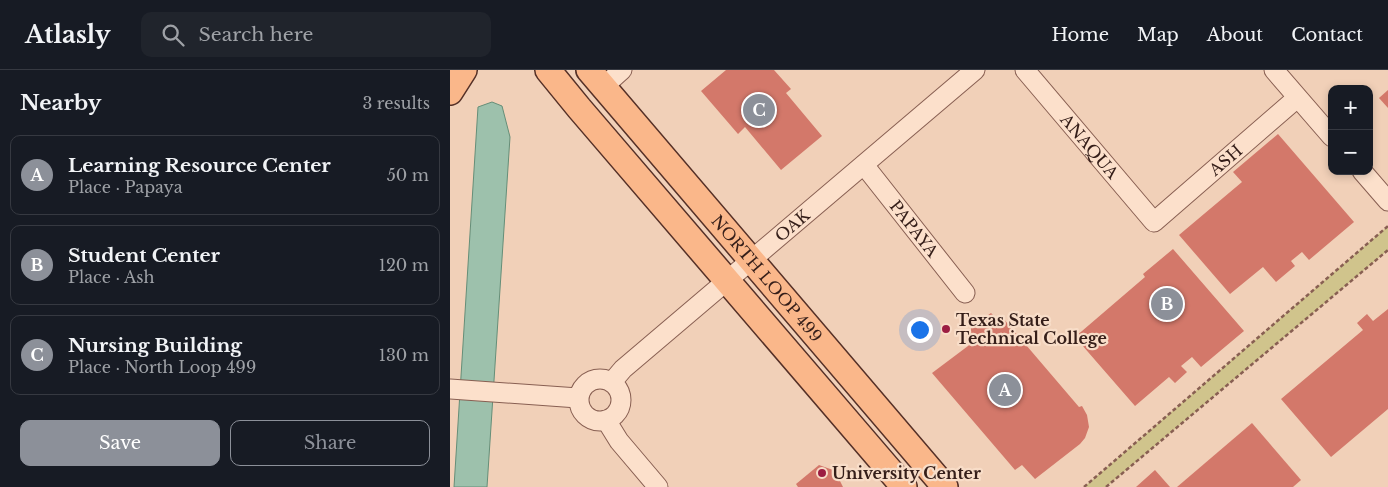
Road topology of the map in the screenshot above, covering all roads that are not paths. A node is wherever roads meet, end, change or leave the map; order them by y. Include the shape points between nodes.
1 (464, 70) edge
2 (548, 70) edge
3 (622, 70) edge
4 (975, 70) edge
5 (1025, 70) edge
6 (1274, 70) edge
7 (596, 78) edge
8 (450, 92) edge
9 (1297, 98) junction
10 (1328, 133) edge
11 (864, 165) junction
12 (1365, 175) edge
13 (1388, 201) edge
14 (1154, 222) joint
15 (751, 260) junction
16 (727, 281) junction
17 (965, 293) dead end
18 (612, 382) junction
19 (450, 389) edge
20 (578, 398) junction
21 (606, 420) junction
22 (658, 487) edge
23 (904, 487) edge
24 (945, 487) edge

1 - 8 main road
2 - 16 main road, NORTH LOOP 499
3 - 7 street
4 - 11 street, OAK
5 - 14 street, ANAQUA
6 - 9 street
7 - 15 main road, NORTH LOOP 499
9 - 10 street
9 - 14 street, ASH
11 - 15 street, OAK
11 - 17 street, PAPAYA
12 - 13 street
15 - 16 street, OAK
15 - 24 main road, NORTH LOOP 499
16 - 18 street, OAK via 623,369
16 - 23 main road, NORTH LOOP 499
18 - 20 street via 600,378 592,380 581,390
18 - 21 street via 619,389 621,404 613,417
19 - 20 street
20 - 21 street via 580,409 588,418
21 - 22 street via 619,441

